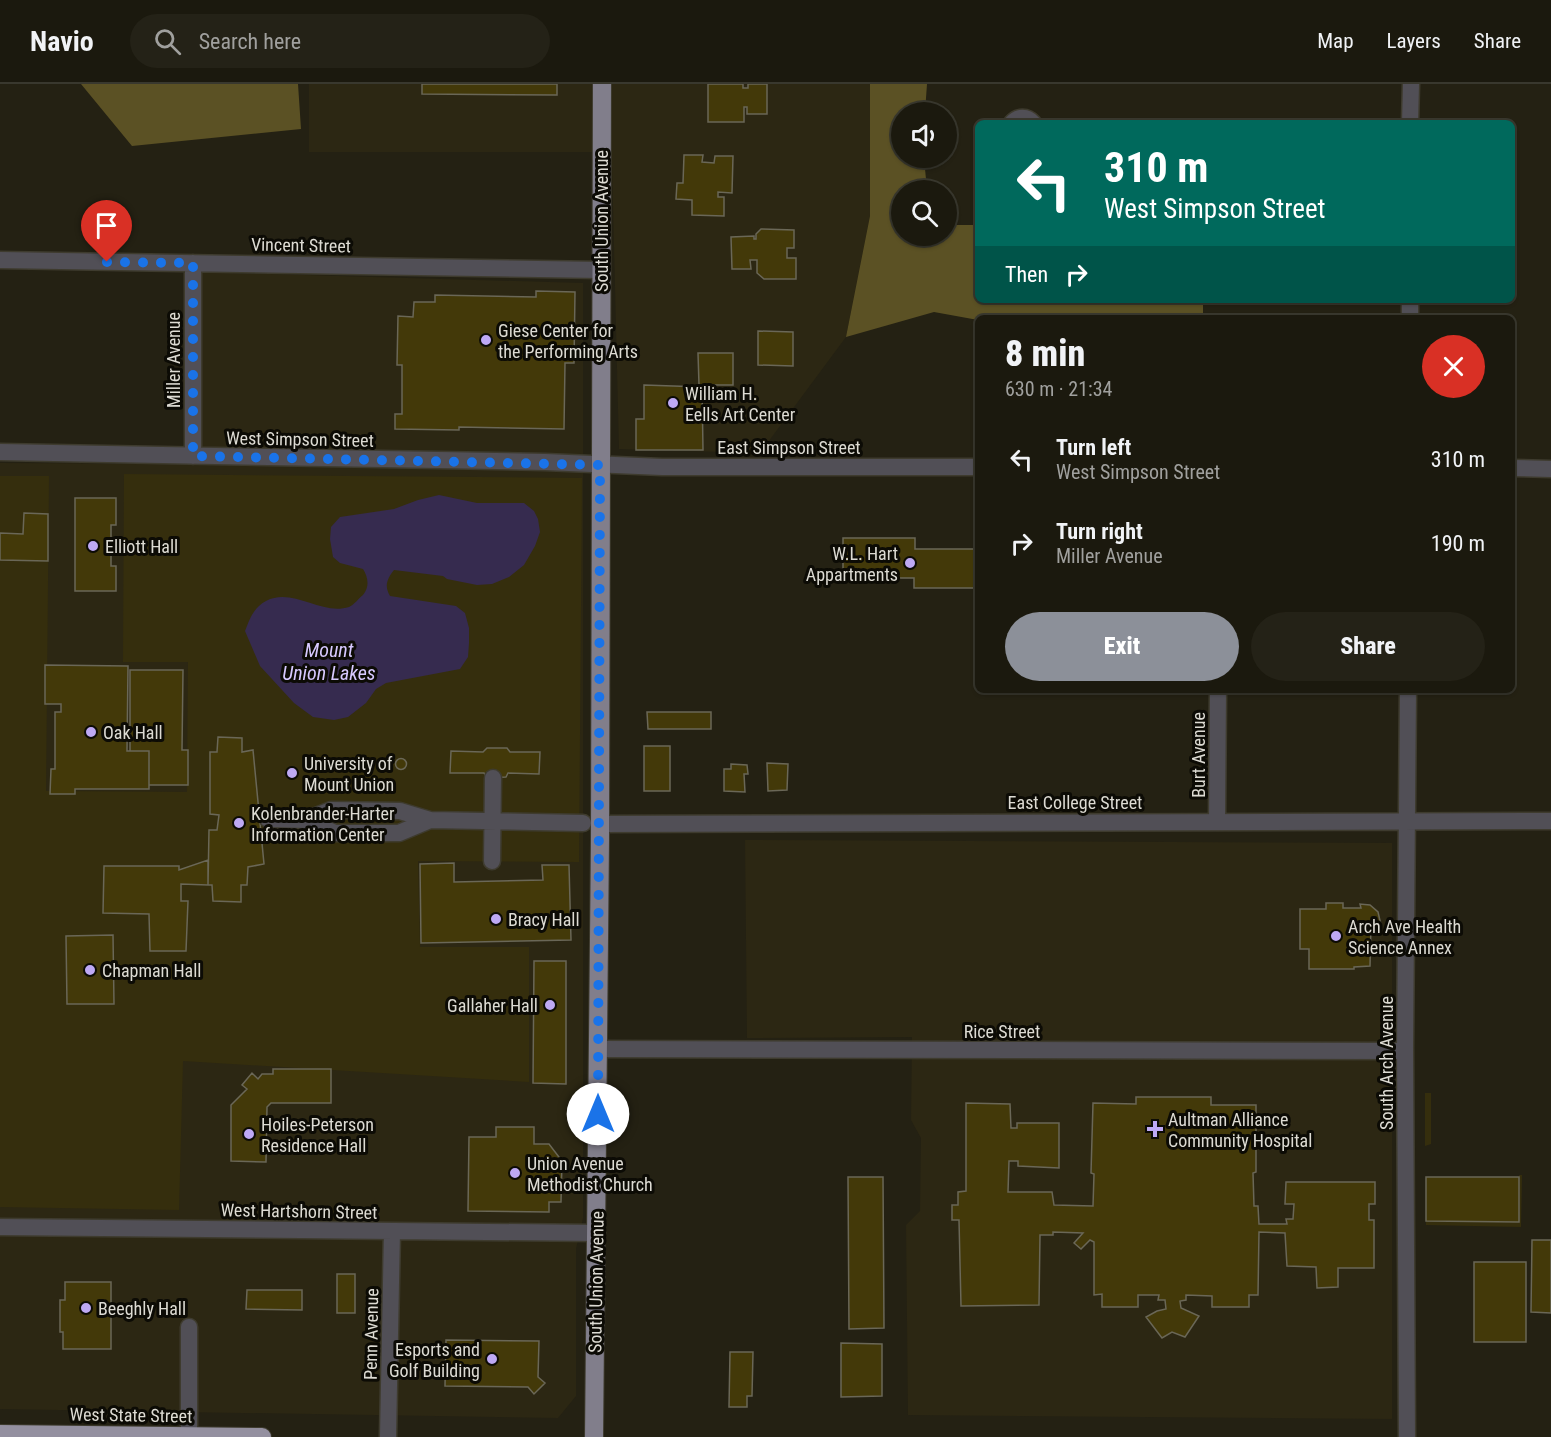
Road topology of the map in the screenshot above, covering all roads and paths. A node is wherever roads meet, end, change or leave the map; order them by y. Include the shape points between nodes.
1 (602, 84) edge
2 (1411, 84) edge
3 (1014, 120) edge
4 (1030, 120) edge
5 (1410, 120) edge
6 (0, 260) edge
7 (193, 263) junction
8 (601, 270) junction
9 (0, 452) edge
10 (193, 456) junction
11 (600, 465) junction
12 (975, 467) edge
13 (1515, 468) edge
14 (1551, 469) edge
15 (1218, 693) edge
16 (1408, 693) edge
17 (493, 778) dead end
18 (268, 819) dead end
19 (306, 820) junction
20 (430, 820) junction
21 (492, 821) junction
22 (1217, 821) junction
23 (1407, 821) junction
24 (1551, 821) edge
25 (591, 823) junction
26 (492, 861) dead end
27 (598, 1049) junction
28 (1405, 1051) junction
29 (0, 1227) edge
30 (392, 1231) junction
31 (597, 1233) junction
32 (189, 1328) dead end
33 (0, 1434) edge
34 (189, 1437) edge
35 (262, 1437) edge
36 (388, 1437) edge
37 (594, 1437) edge
38 (1407, 1437) edge

1 - 8 main road, South Union Avenue
2 - 5 street
3 - 4 street
6 - 7 street, Vincent Street
7 - 8 street, Vincent Street
7 - 10 street, Miller Avenue
8 - 11 main road, South Union Avenue
9 - 10 street, West Simpson Street
10 - 11 street, West Simpson Street
11 - 12 street, East Simpson Street
11 - 25 main road, South Union Avenue
13 - 14 street
15 - 22 street, Burt Avenue
16 - 23 street, South Arch Avenue
17 - 21 street
18 - 19 street
19 - 20 street via 331,810 400,811
19 - 20 street via 335,833 399,833
20 - 21 street, East College Street
21 - 25 street, East College Street
21 - 26 street
22 - 23 street, East College Street
22 - 25 street, East College Street
23 - 24 street, East College Street
23 - 28 street, South Arch Avenue
25 - 27 main road, South Union Avenue
27 - 28 street, Rice Street
27 - 31 main road, South Union Avenue
28 - 38 street, South Arch Avenue
29 - 30 street, West Hartshorn Street
30 - 31 street, West Hartshorn Street
30 - 36 street, Penn Avenue
31 - 37 main road, South Union Avenue
32 - 34 street
33 - 34 highway, West State Street
34 - 35 highway, West State Street

